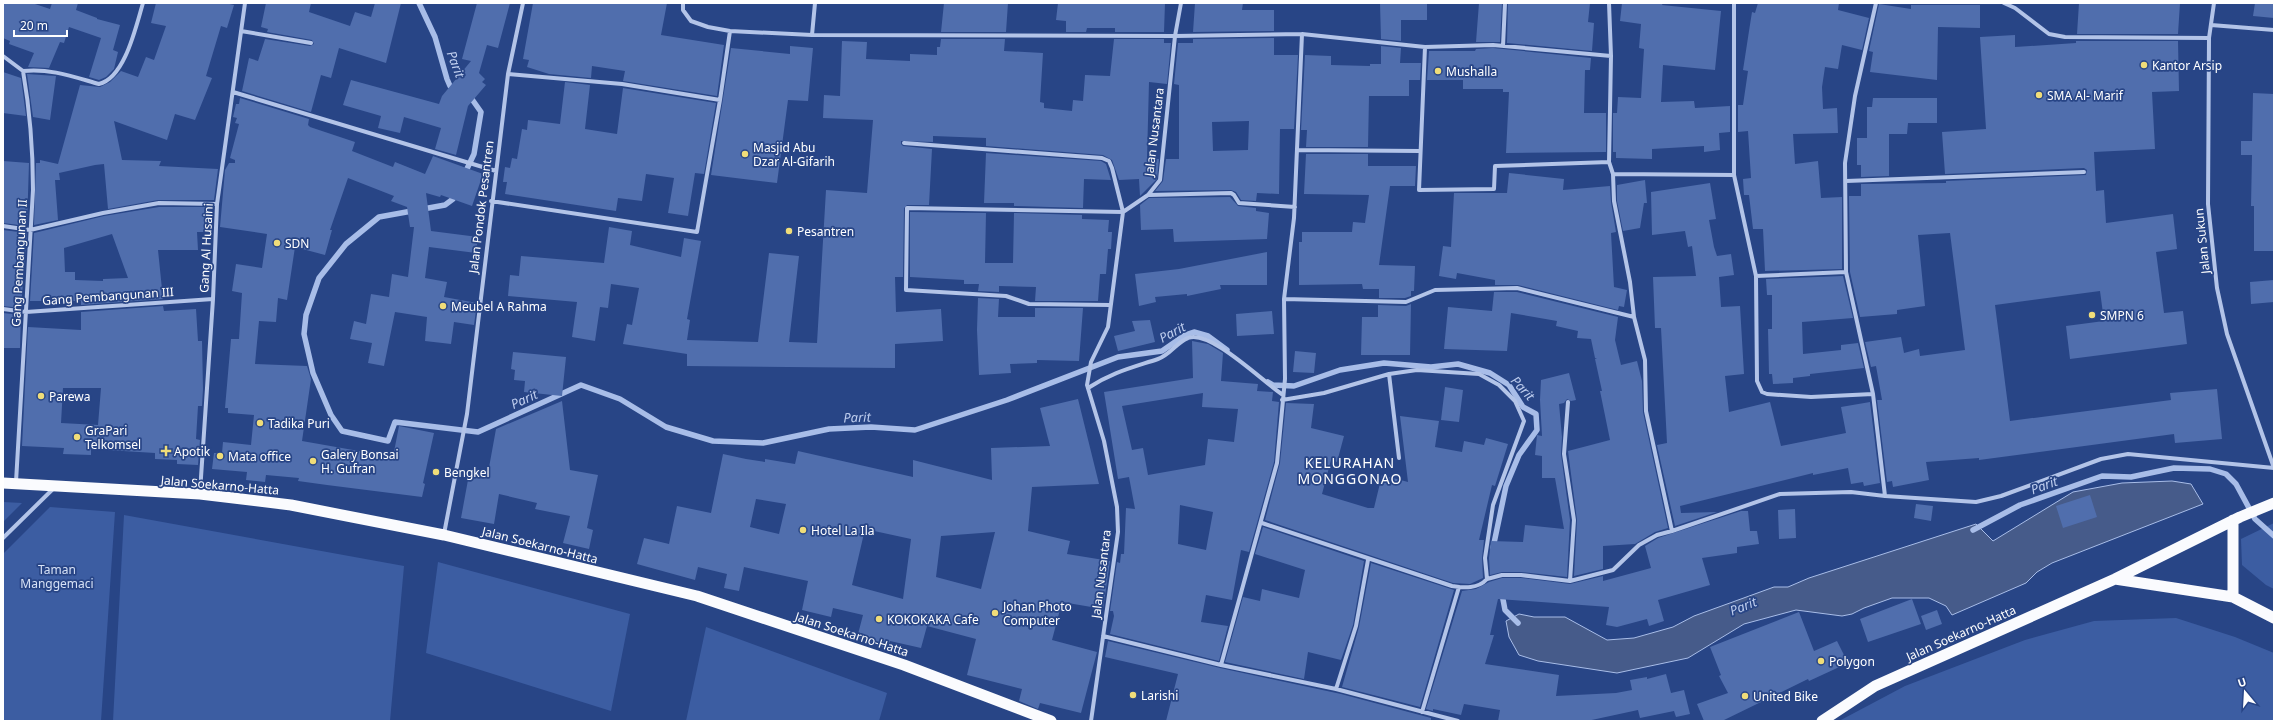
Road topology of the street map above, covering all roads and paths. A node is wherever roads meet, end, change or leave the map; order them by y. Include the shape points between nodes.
1 (143, 3) edge
2 (245, 3) edge
3 (523, 3) edge
4 (683, 3) edge
5 (815, 3) edge
6 (1182, 3) edge
7 (1505, 3) edge
8 (1609, 3) edge
9 (1734, 3) edge
10 (1876, 3) edge
11 (2004, 3) edge
12 (2214, 3) edge
13 (2211, 25) junction
14 (241, 30) junction
15 (2274, 30) edge
16 (730, 31) junction
17 (1302, 34) junction
18 (812, 35) junction
19 (1175, 36) junction
20 (2209, 38) junction
21 (311, 43) dead end
22 (1503, 46) junction
23 (1425, 47) junction
24 (3, 56) edge
25 (1611, 56) junction
26 (23, 71) junction
27 (508, 74) junction
28 (233, 92) junction
29 (720, 100) junction
30 (904, 143) dead end
31 (1298, 150) junction
32 (1420, 151) junction
33 (1609, 162) junction
34 (496, 171) junction
35 (2084, 172) dead end
36 (1613, 174) junction
37 (1734, 175) junction
38 (1846, 181) junction
39 (1148, 195) junction
40 (491, 201) junction
41 (217, 204) junction
42 (1295, 207) junction
43 (1123, 212) junction
44 (3, 226) edge
45 (30, 230) junction
46 (1846, 272) junction
47 (1756, 276) junction
48 (213, 299) junction
49 (1284, 299) junction
50 (1110, 305) junction
51 (3, 309) edge
52 (26, 312) junction
53 (1634, 317) junction
54 (1388, 374) junction
55 (1087, 386) junction
56 (1283, 394) junction
57 (1873, 394) junction
58 (1282, 400) junction
59 (1568, 402) dead end
60 (1399, 458) dead end
61 (2274, 468) edge
62 (3, 483) edge
63 (16, 483) junction
64 (56, 486) junction
65 (200, 494) junction
66 (1885, 496) junction
67 (2271, 504) edge
68 (2236, 519) junction
69 (1262, 523) junction
70 (1672, 531) junction
71 (444, 535) junction
72 (3, 538) edge
73 (1368, 560) junction
74 (2115, 578) junction
75 (1487, 579) junction
76 (1570, 581) junction
77 (1459, 587) junction
78 (2233, 597) junction
79 (2274, 618) edge
80 (1103, 636) junction
81 (1221, 665) junction
82 (1336, 689) junction
83 (1422, 712) junction
84 (1051, 721) edge
85 (1091, 721) edge
86 (1458, 721) edge
87 (1822, 721) edge

1 - 26 street via 121,67 111,79 99,84 54,71
2 - 14 street, Gang Al Husaini
3 - 27 street, Jalan Pondok Pesantren
4 - 16 street via 683,10 691,21
5 - 18 street
6 - 19 street, Jalan Nusantara
7 - 22 street
8 - 25 street
9 - 37 street
10 - 38 street via 1856,96 1845,163
11 - 20 street via 2015,8 2049,34 2065,37
12 - 13 street, Jalan Sukun
13 - 15 street
13 - 20 street, Jalan Sukun
14 - 21 street
14 - 28 street, Gang Al Husaini
16 - 18 street
16 - 29 street
17 - 19 street
17 - 23 street
17 - 31 street
18 - 19 street
19 - 39 street, Jalan Nusantara via 1160,180
20 - 61 street, Jalan Sukun via 2208,204 2217,288 2227,334
22 - 23 street
22 - 25 street
23 - 32 street
24 - 26 street
25 - 33 street
26 - 45 street, Gang Pembangunan II via 31,115 33,157
27 - 29 street via 622,84
27 - 34 street, Jalan Pondok Pesantren
28 - 34 street
28 - 41 street, Gang Al Husaini
29 - 40 street via 697,232
30 - 43 street via 1102,158 1109,161 1112,168
31 - 32 street
31 - 42 street
32 - 33 street via 1419,190 1494,189 1495,166
33 - 36 street
34 - 40 street, Jalan Pondok Pesantren
35 - 38 street
36 - 37 street
36 - 53 street via 1614,201 1630,282
37 - 47 street
38 - 46 street
39 - 42 street via 1231,193 1239,203
39 - 43 street, Jalan Nusantara
40 - 71 street, Jalan Pondok Pesantren via 467,414
41 - 45 street via 158,204 103,212
41 - 48 street, Gang Al Husaini
42 - 49 street
43 - 50 street
43 - 50 street via 907,208 906,290 1006,296 1029,304
44 - 45 street
45 - 52 street, Gang Pembangunan II
46 - 47 street
46 - 57 street
47 - 57 street via 1757,381 1762,392 1811,397
48 - 52 street, Gang Pembangunan III
48 - 65 street, Gang Al Husaini
49 - 53 street via 1406,302 1435,290 1517,288
49 - 56 street
50 - 55 street via 1108,327 1091,362
51 - 52 street, Gang Pembangunan III
52 - 63 street, Gang Pembangunan II
53 - 70 street via 1645,360 1646,411
54 - 58 street via 1324,393
54 - 60 street
54 - 75 street via 1417,370 1479,374 1499,385 1515,401 1524,420 1493,506 1485,558
55 - 56 street via 1118,371 1160,358 1188,338 1197,336 1212,341
55 - 80 street, Jalan Nusantara via 1104,441 1117,514 1118,532
56 - 58 street
57 - 66 street
58 - 69 street via 1277,463
59 - 76 street via 1564,454 1574,520
61 - 66 street via 2128,454 2101,459 2001,496 1976,502
62 - 63 highway, Jalan Soekarno-Hatta
63 - 64 highway, Jalan Soekarno-Hatta
64 - 65 highway, Jalan Soekarno-Hatta
64 - 72 street
65 - 71 highway, Jalan Soekarno-Hatta via 292,505
66 - 70 street via 1851,492 1780,494
67 - 68 highway, Jalan Soekarno-Hatta
68 - 74 highway, Jalan Soekarno-Hatta
68 - 78 highway
69 - 73 street
69 - 81 street
70 - 76 street via 1657,535 1639,545 1613,570
71 - 84 highway, Jalan Soekarno-Hatta via 697,596 904,665
73 - 77 street
73 - 82 street via 1356,626
74 - 78 highway
74 - 87 highway, Jalan Soekarno-Hatta via 1875,686
75 - 76 street via 1502,575 1521,575
75 - 77 street via 1478,585
77 - 83 street
78 - 79 highway
80 - 81 street
80 - 85 street, Jalan Nusantara
81 - 82 street
82 - 83 street
83 - 86 street

